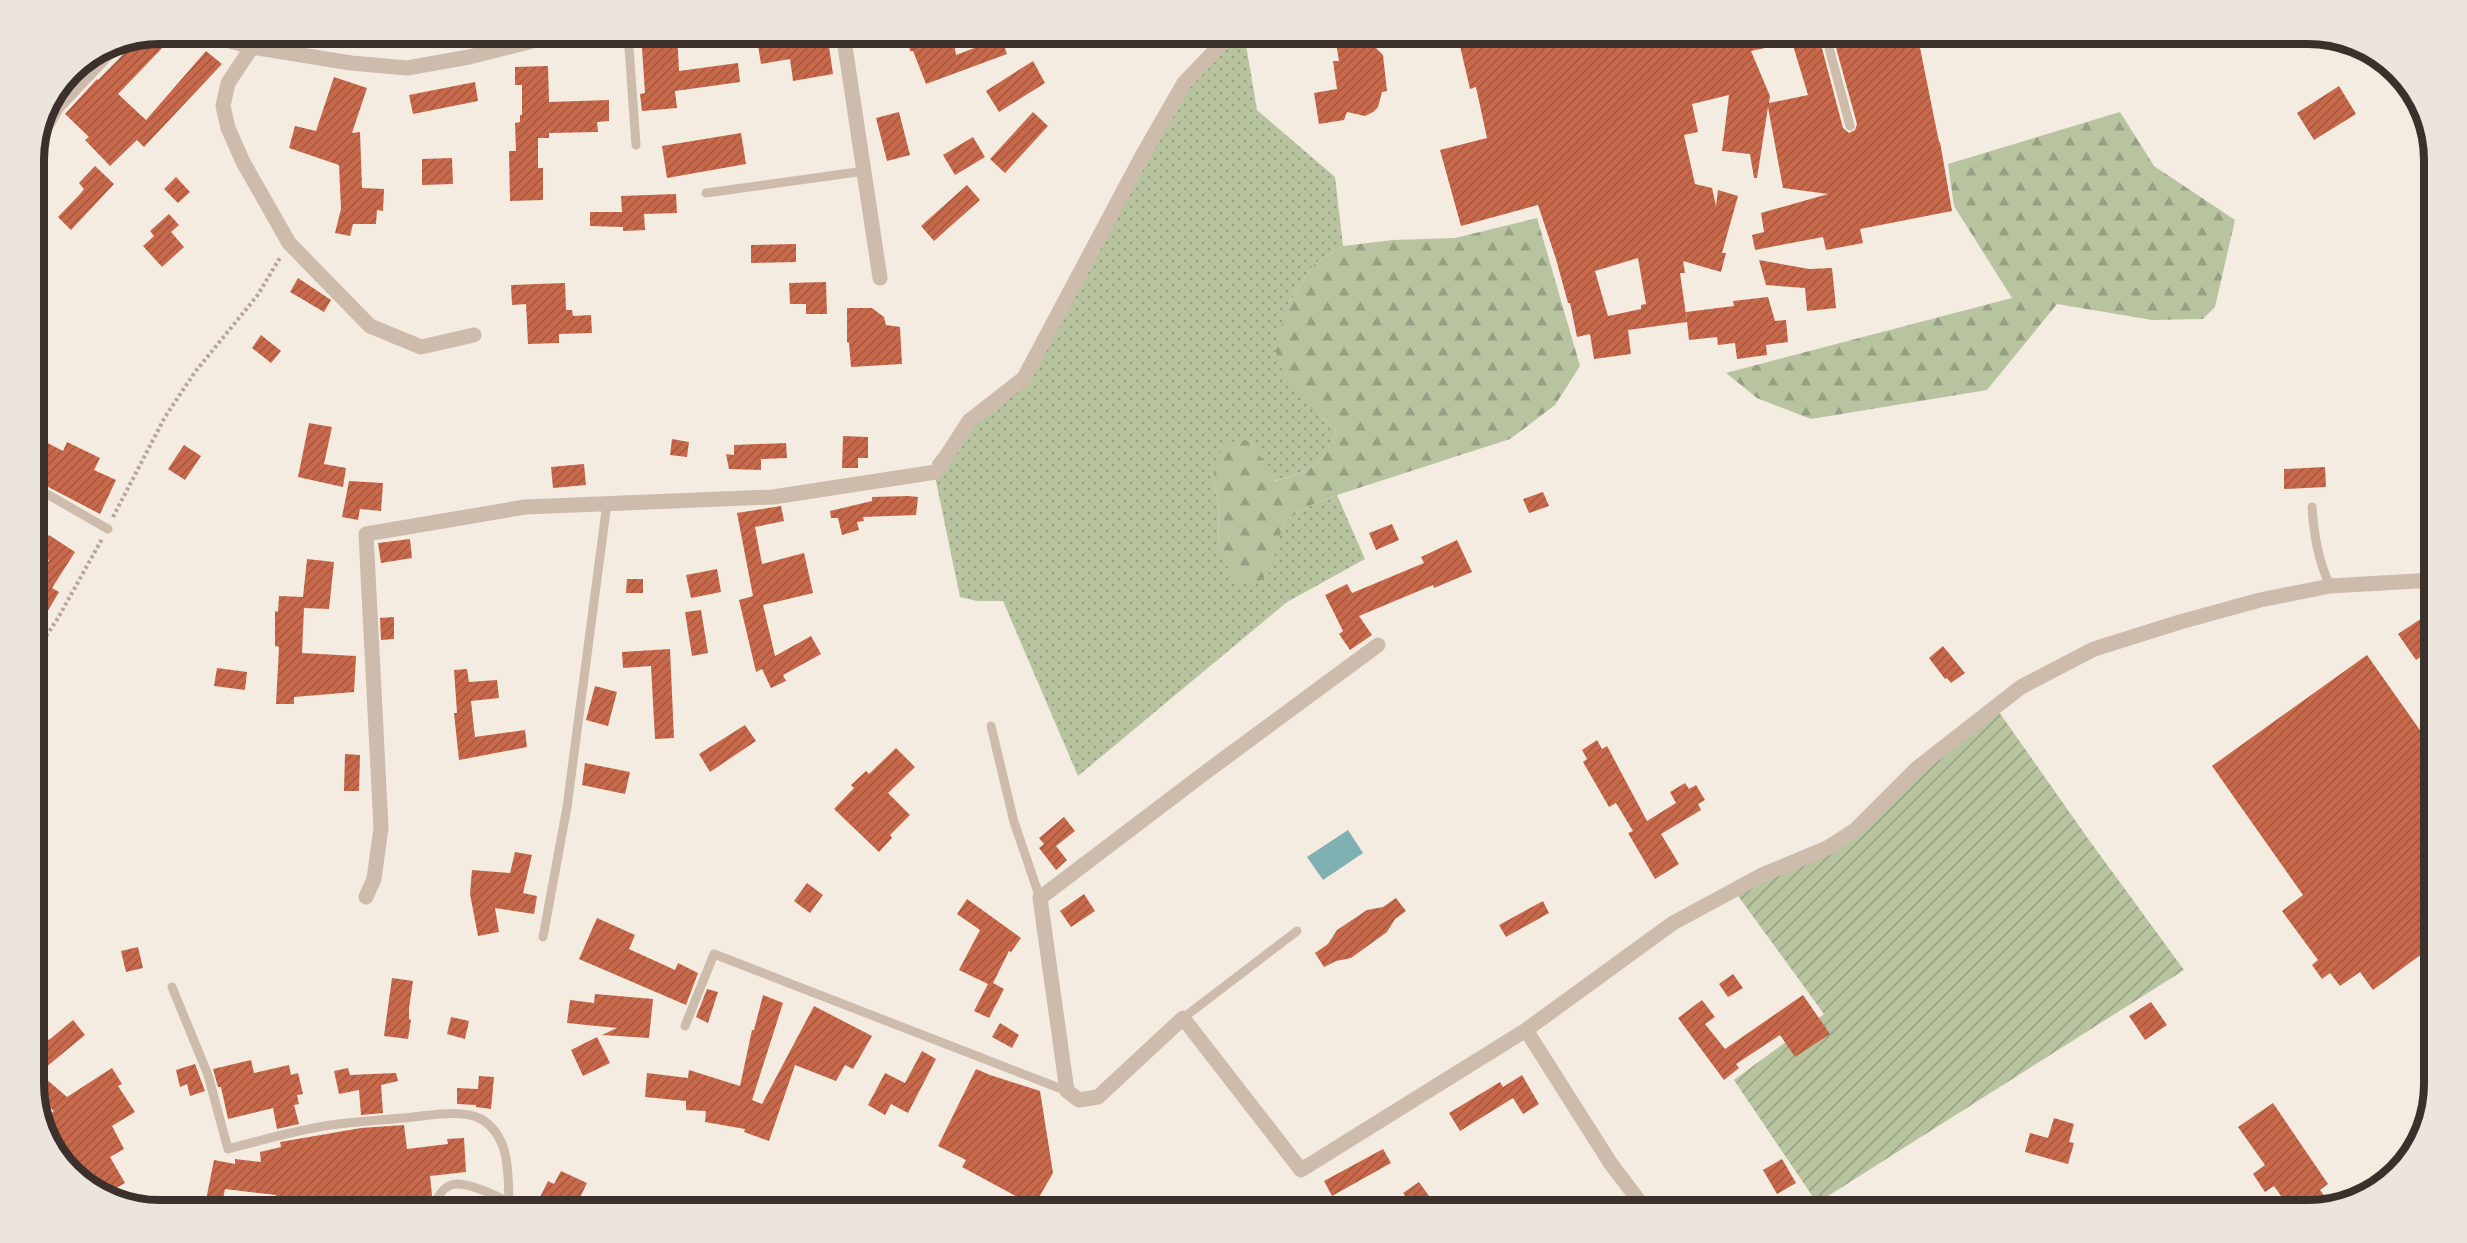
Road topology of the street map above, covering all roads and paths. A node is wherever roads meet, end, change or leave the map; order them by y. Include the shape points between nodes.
1 (241, 44) edge
2 (517, 44) edge
3 (629, 44) edge
4 (845, 44) edge
5 (1221, 44) edge
6 (1828, 44) edge
7 (252, 47) junction
8 (111, 54) edge
9 (56, 107) edge
10 (59, 109) junction
11 (1850, 126) dead end
12 (47, 131) edge
13 (636, 145) dead end
14 (865, 171) junction
15 (706, 193) dead end
16 (289, 243) junction
17 (880, 278) dead end
18 (474, 335) dead end
19 (44, 492) edge
20 (608, 503) junction
21 (2312, 507) dead end
22 (108, 529) junction
23 (2423, 581) edge
24 (2330, 586) junction
25 (44, 639) edge
26 (1378, 645) dead end
27 (991, 726) dead end
28 (366, 897) dead end
29 (1040, 898) junction
30 (1297, 931) dead end
31 (543, 937) dead end
32 (172, 987) dead end
33 (1183, 1018) junction
34 (685, 1026) dead end
35 (1526, 1030) junction
36 (1067, 1091) junction
37 (438, 1199) edge
38 (502, 1199) edge
39 (508, 1199) edge
40 (1638, 1199) edge

1 - 7 street
2 - 7 street via 407,68
3 - 13 lane
4 - 14 street
5 - 20 street via 1184,83 1024,378 969,421 936,471 773,497
6 - 11 lane
7 - 16 street via 228,83 223,106 243,162
8 - 10 lane
9 - 10 lane
10 - 12 lane
14 - 15 lane
14 - 17 street
16 - 18 street via 370,326 421,347
16 - 22 path via 257,296 195,372 165,417
19 - 22 lane
20 - 28 street via 525,507 366,534 381,828 374,879
20 - 31 lane via 567,807
21 - 24 lane via 2320,565
22 - 25 path
23 - 24 street
24 - 35 street via 2248,603 2094,649 2021,687 1916,769 1855,830 1827,848 1762,875 1673,923
26 - 29 street
27 - 29 lane via 1014,822
29 - 36 street
30 - 33 lane
32 - 39 lane via 208,1075 228,1149 330,1125 440,1114 471,1115 501,1139
33 - 35 street via 1301,1170
33 - 36 street via 1098,1097 1079,1100
34 - 36 lane via 714,954
35 - 40 street
37 - 38 lane via 444,1188 456,1184

